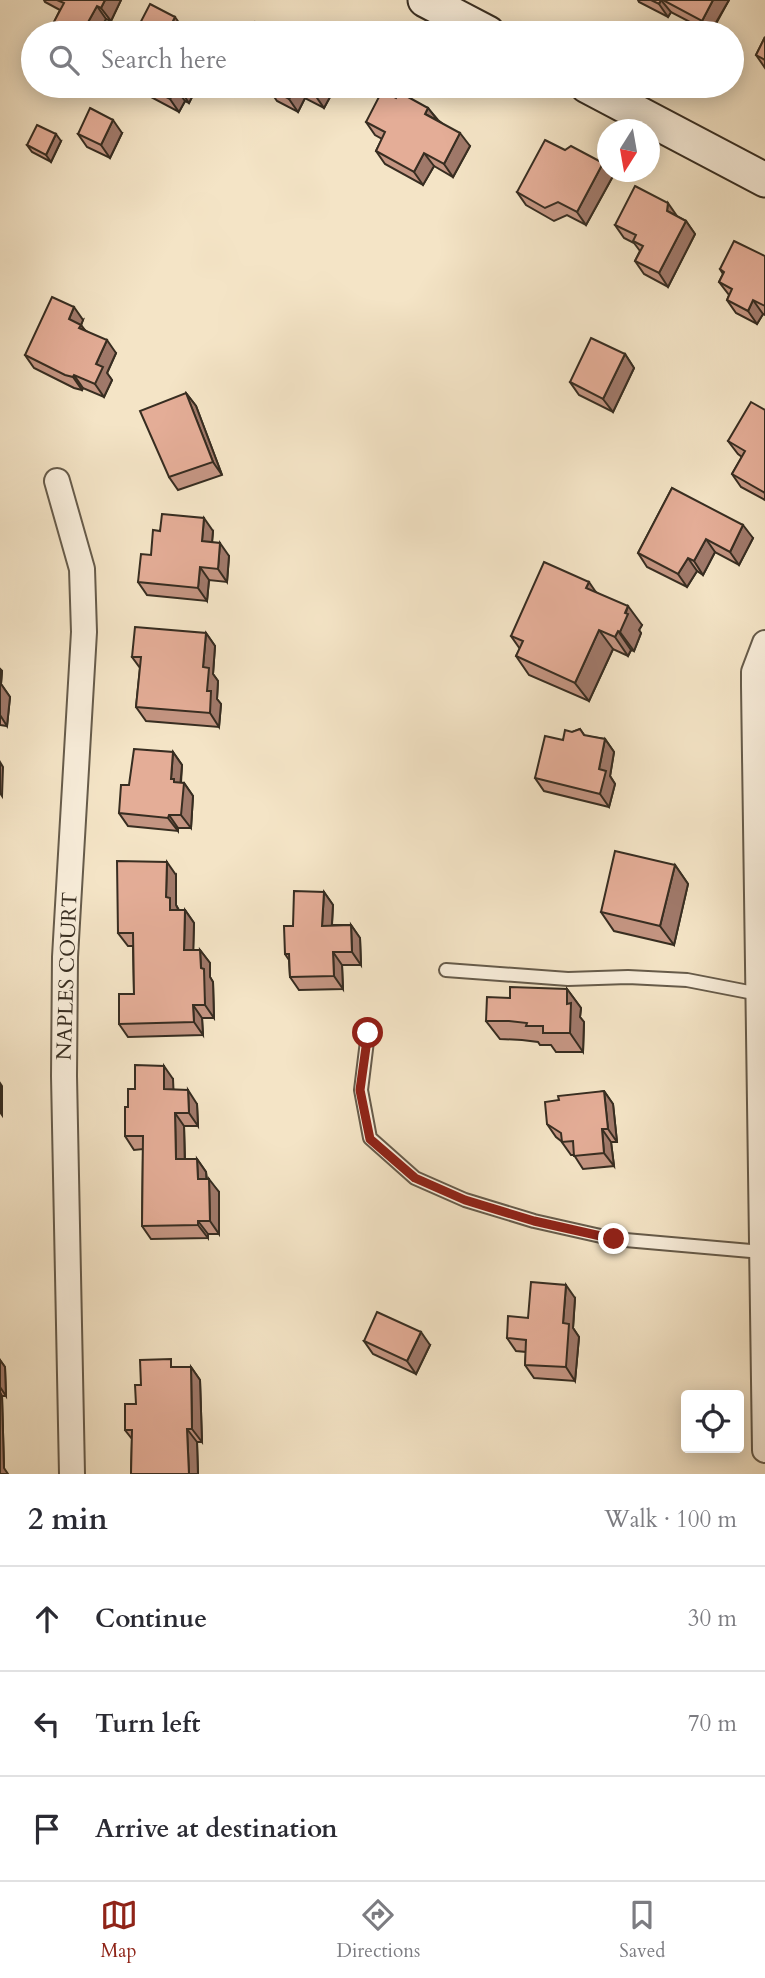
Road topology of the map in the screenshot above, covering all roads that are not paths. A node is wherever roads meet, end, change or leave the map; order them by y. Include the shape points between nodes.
1 (425, 0) edge
2 (465, 21) edge
3 (610, 98) edge
4 (765, 180) edge
5 (57, 481) dead end
6 (765, 643) edge
7 (446, 970) dead end
8 (759, 995) junction
9 (368, 1033) dead end
10 (762, 1252) junction
11 (765, 1450) edge
12 (72, 1474) edge

1 - 2 street
3 - 4 street
5 - 12 street, NAPLES COURT via 82,569 84,632 65,957
6 - 8 street via 754,672
7 - 8 lane via 568,979 687,980
8 - 10 street
9 - 10 lane via 360,1090 370,1139 415,1178 465,1200 614,1239
10 - 11 street

